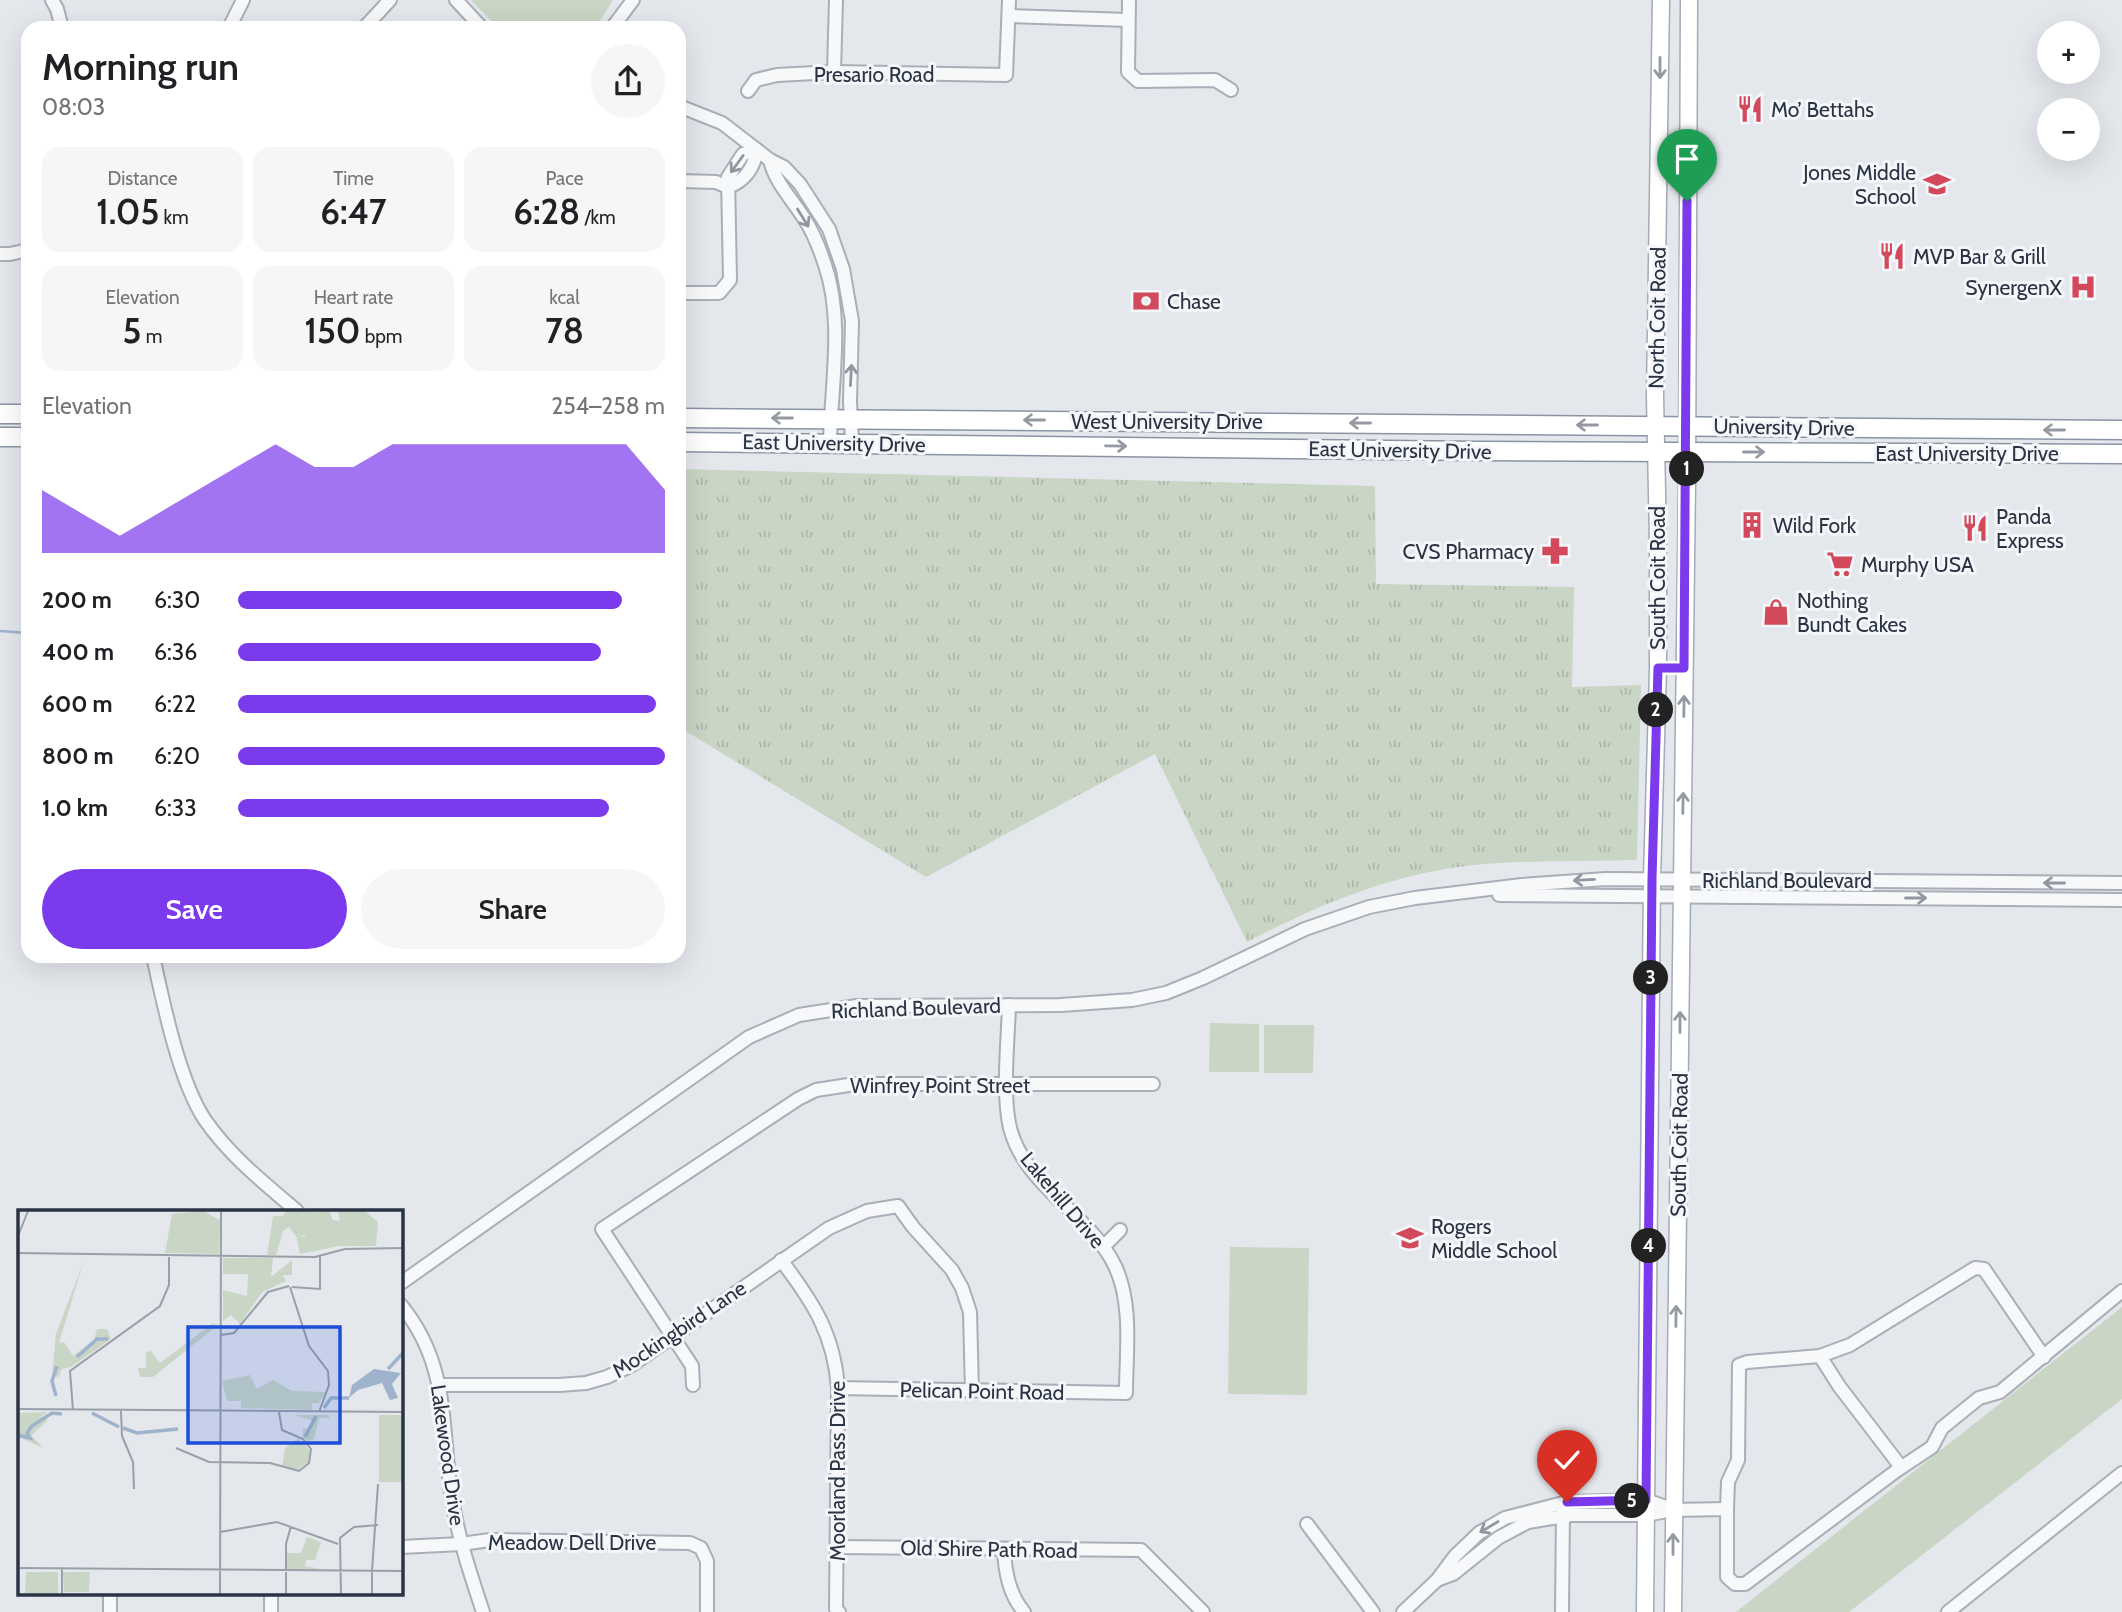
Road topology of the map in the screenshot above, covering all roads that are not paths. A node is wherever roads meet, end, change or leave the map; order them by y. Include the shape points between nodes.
1 (52, 0) edge
2 (243, 0) edge
3 (390, 0) edge
4 (456, 0) edge
5 (633, 0) edge
6 (836, 0) edge
7 (1009, 0) edge
8 (1129, 0) edge
9 (1661, 0) edge
10 (1689, 0) edge
11 (1009, 16) junction
12 (1128, 20) junction
13 (60, 21) edge
14 (232, 21) edge
15 (370, 21) edge
16 (476, 21) edge
17 (617, 21) edge
18 (834, 72) junction
19 (1231, 90) dead end
20 (748, 91) dead end
21 (686, 109) edge
22 (1659, 143) junction
23 (1688, 143) junction
24 (757, 149) junction
25 (770, 160) junction
26 (686, 181) edge
27 (728, 187) junction
28 (21, 252) edge
29 (0, 254) edge
30 (686, 293) edge
31 (0, 414) edge
32 (21, 414) edge
33 (686, 418) edge
34 (831, 419) junction
35 (851, 419) junction
36 (1655, 425) junction
37 (1686, 426) junction
38 (2122, 430) edge
39 (0, 437) edge
40 (21, 437) edge
41 (686, 442) edge
42 (830, 443) junction
43 (852, 443) junction
44 (1656, 452) junction
45 (1686, 452) junction
46 (2122, 454) edge
47 (1658, 668) junction
48 (1684, 668) junction
49 (1652, 879) junction
50 (1682, 880) junction
51 (2122, 883) edge
52 (1453, 895) junction
53 (1652, 896) junction
54 (1681, 896) junction
55 (2122, 900) edge
56 (154, 963) edge
57 (1009, 1005) junction
58 (1007, 1084) junction
59 (1153, 1084) dead end
60 (1679, 1091) junction
61 (1650, 1092) junction
62 (296, 1210) edge
63 (1120, 1230) dead end
64 (1649, 1239) junction
65 (1678, 1239) junction
66 (1104, 1246) junction
67 (780, 1260) junction
68 (402, 1282) edge
69 (2122, 1292) edge
70 (402, 1306) edge
71 (673, 1336) junction
72 (1820, 1356) junction
73 (2044, 1357) junction
74 (440, 1385) junction
75 (693, 1385) dead end
76 (838, 1388) junction
77 (972, 1391) junction
78 (1126, 1393) joint
79 (1901, 1467) junction
80 (2122, 1473) edge
81 (1646, 1508) junction
82 (1727, 1508) junction
83 (1563, 1509) junction
84 (1673, 1510) junction
85 (1307, 1524) dead end
86 (461, 1544) junction
87 (402, 1547) edge
88 (837, 1547) junction
89 (1004, 1549) junction
90 (110, 1594) edge
91 (271, 1594) edge
92 (110, 1612) edge
93 (271, 1612) edge
94 (483, 1612) edge
95 (707, 1612) edge
96 (839, 1612) edge
97 (1024, 1612) edge
98 (1203, 1612) edge
99 (1373, 1612) edge
100 (1403, 1612) edge
101 (1562, 1612) edge
102 (1645, 1612) edge
103 (1673, 1612) edge
104 (1948, 1612) edge

1 - 13 street
2 - 14 street
3 - 15 street
4 - 16 street
5 - 17 street
6 - 18 street
7 - 11 street
8 - 12 street
9 -> 22 main road, North Coit Road
10 - 23 main road, North Coit Road
11 - 12 street
11 - 18 street, Presario Road via 1006,75
12 - 19 street via 1128,72 1132,78 1215,80
18 - 20 street, Presario Road via 766,77 756,80
21 - 24 street via 722,123
22 - 23 main road
22 - 36 main road, North Coit Road
23 - 37 main road, North Coit Road
24 - 25 street
24 - 27 street via 743,154 728,177
25 -> 34 street via 774,175 807,222 826,267 834,328
35 -> 25 street via 852,321 843,269 816,206 784,167
26 - 27 street
27 - 30 street via 730,280 719,293
28 - 29 street
31 - 32 highway
34 -> 33 highway, West University Drive
34 - 35 highway, West University Drive
34 - 42 street
36 -> 35 highway, West University Drive
35 - 43 street
36 - 37 highway, University Drive
36 - 44 main road, South Coit Road
38 -> 37 highway, University Drive
37 - 45 main road, South Coit Road
39 - 40 highway
41 - 42 highway, East University Drive
42 - 43 highway, East University Drive
43 -> 44 highway, East University Drive
44 - 45 highway, East University Drive
44 - 47 main road, South Coit Road
45 -> 46 highway, East University Drive
45 - 48 main road, South Coit Road
47 - 48 main road
47 - 49 main road, South Coit Road
50 -> 48 main road, South Coit Road
49 - 50 street, Richland Boulevard
49 -> 52 street, Richland Boulevard via 1572,880
49 - 53 main road, South Coit Road
51 -> 50 street, Richland Boulevard
50 - 54 main road, South Coit Road
52 - 53 street, Richland Boulevard
52 - 57 street, Richland Boulevard via 1390,903 1334,917 1166,993 1100,1004
53 - 54 street, Richland Boulevard
53 - 61 main road, South Coit Road
54 -> 55 street, Richland Boulevard
60 -> 54 main road, South Coit Road
56 - 62 street via 186,1079 204,1119 241,1163
57 - 58 street, Lakehill Drive
57 - 68 street, Richland Boulevard via 857,1006 774,1024 749,1037
58 - 59 street, Winfrey Point Street
58 - 66 street, Lakehill Drive via 1010,1128 1021,1155
58 - 71 street, Winfrey Point Street via 855,1084 816,1090 602,1229
60 - 61 main road
60 - 65 main road, South Coit Road
61 - 64 main road, South Coit Road
63 - 66 street
64 - 65 main road
64 - 81 main road, South Coit Road
84 -> 65 main road, South Coit Road
66 - 78 street, Lakehill Drive via 1124,1299
67 - 71 street, Mockingbird Lane
67 - 76 street, Moorland Pass Drive via 821,1319 836,1363
67 - 77 street, Mockingbird Lane via 849,1217 898,1206 962,1288 971,1323
69 - 73 street
70 - 74 street, Lakewood Drive via 426,1345
71 - 74 street, Mockingbird Lane via 632,1365 586,1383
71 - 75 street via 692,1366
72 - 73 street via 1850,1345 1975,1268 1984,1269
72 - 79 street
72 - 82 street via 1739,1365 1738,1460 1728,1482
73 - 79 street via 2000,1392 1979,1398 1942,1428 1932,1447
74 - 86 street, Lakewood Drive
76 - 77 street, Pelican Point Road
76 - 88 street, Moorland Pass Drive
77 - 78 street, Pelican Point Road
79 - 82 street via 1745,1584 1735,1584 1727,1577
80 - 104 street
81 - 83 street
81 - 84 street
81 - 102 main road, South Coit Road
82 - 84 street
83 - 100 street via 1505,1518 1479,1533
83 - 101 street
103 -> 84 main road, South Coit Road
85 - 99 street
86 - 87 street, Meadow Dell Drive
86 - 94 street, Lakewood Drive
86 - 95 street, Meadow Dell Drive via 503,1540 690,1543 701,1548 707,1561
88 - 89 street, Old Shire Path Road
88 - 96 street, Moorland Pass Drive
89 - 97 street via 1011,1590
89 - 98 street, Old Shire Path Road via 1141,1550
90 - 92 street
91 - 93 street

